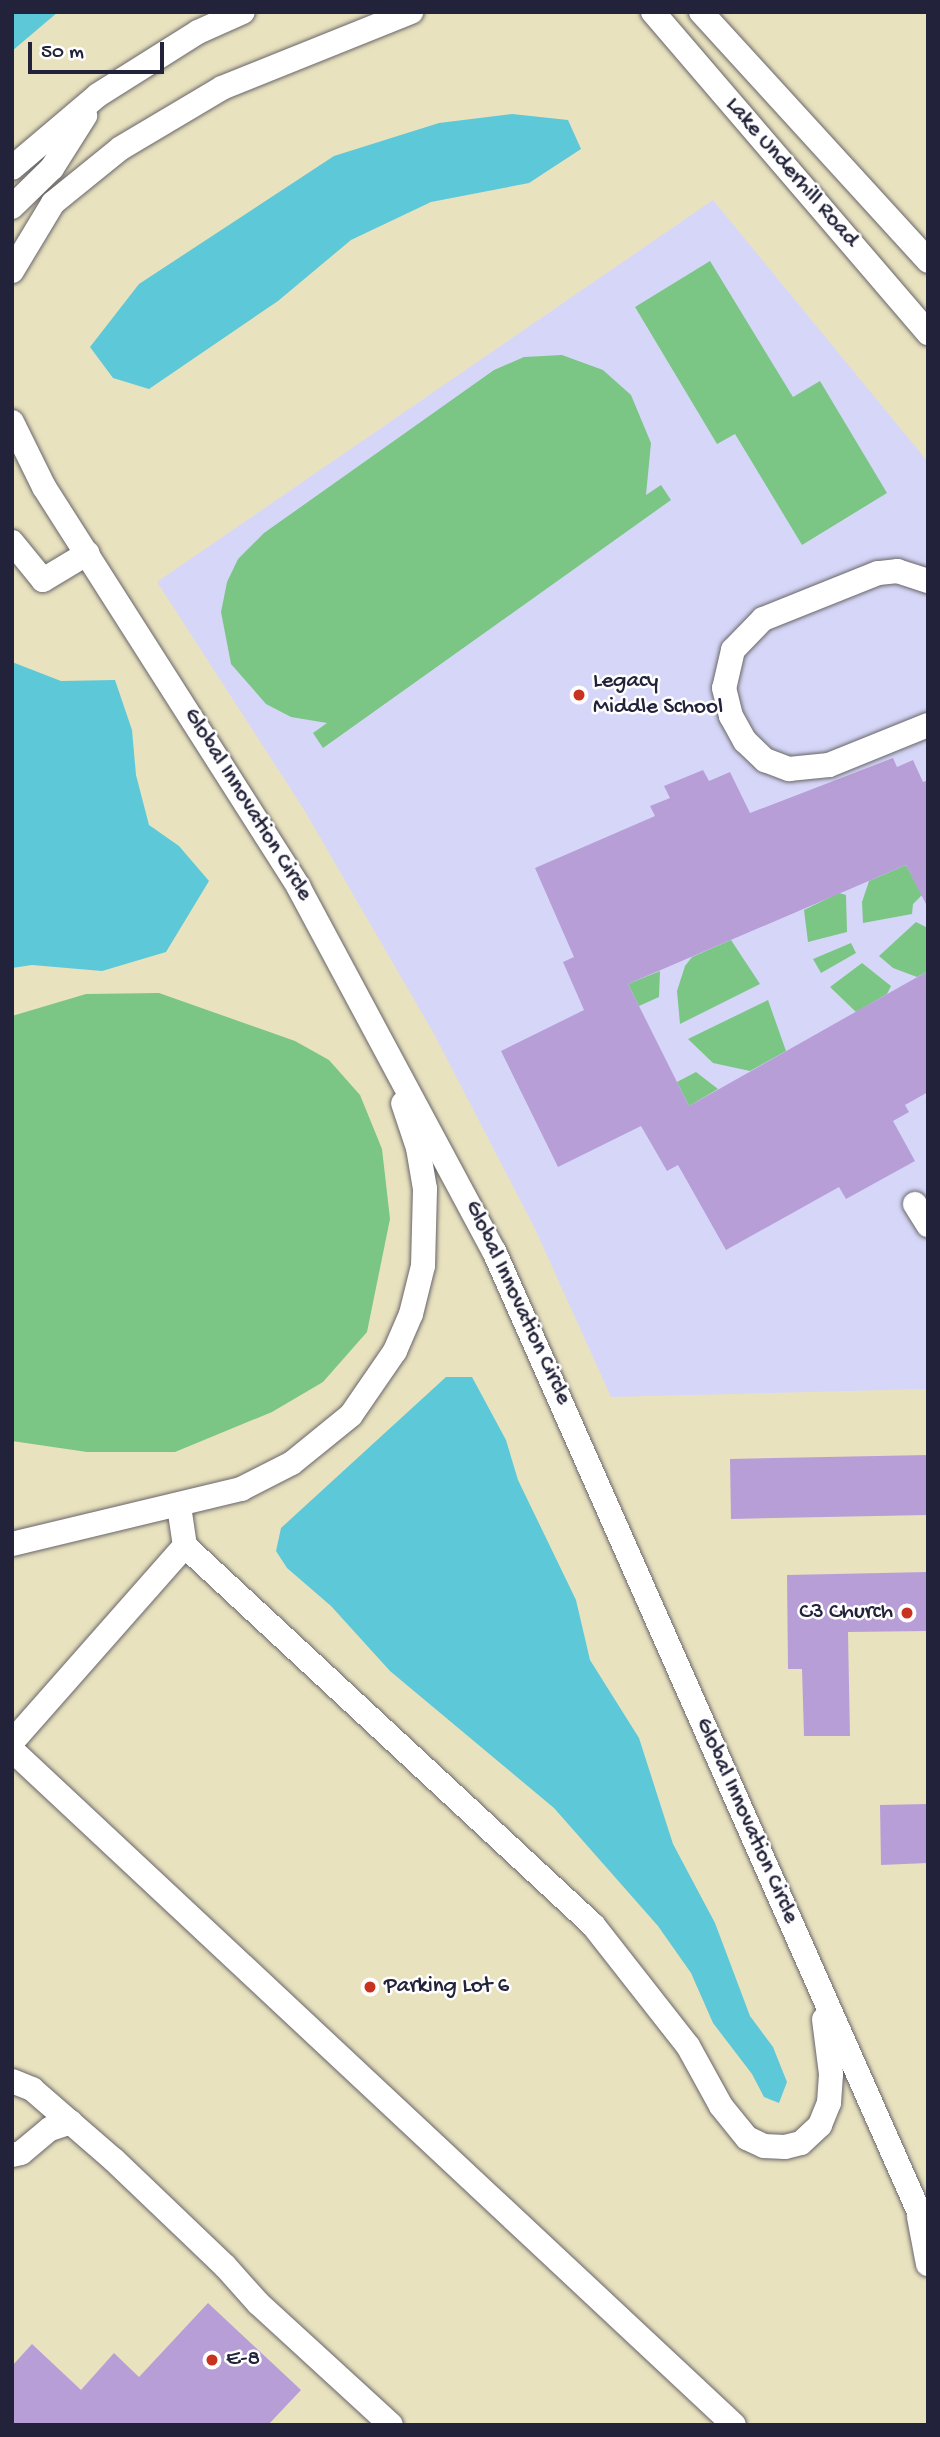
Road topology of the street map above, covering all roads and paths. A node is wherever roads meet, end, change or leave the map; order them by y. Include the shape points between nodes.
1 (243, 12) edge
2 (411, 12) edge
3 (653, 12) edge
4 (702, 14) edge
5 (98, 95) junction
6 (12, 168) edge
7 (12, 207) edge
8 (928, 261) edge
9 (12, 271) edge
10 (928, 334) edge
11 (12, 422) edge
12 (12, 542) edge
13 (88, 553) junction
14 (928, 581) edge
15 (924, 724) edge
16 (366, 1008) junction
17 (179, 1506) junction
18 (12, 1544) edge
19 (185, 1546) junction
20 (12, 1742) edge
21 (12, 1750) edge
22 (817, 1980) junction
23 (12, 2081) edge
24 (71, 2122) junction
25 (12, 2155) edge
26 (917, 2208) junction
27 (928, 2232) edge
28 (928, 2264) edge
29 (391, 2425) edge
30 (734, 2425) edge

1 - 5 street via 198,32
2 - 9 street via 232,83 121,148 53,203
3 - 10 street, Lake Underhill Road
4 - 8 street, Lake Underhill Road
5 - 6 street
5 - 7 street via 52,168
11 - 13 street, Global Innovation Circle via 44,487
12 - 13 street via 43,580
13 - 16 street, Global Innovation Circle via 264,830
14 - 15 street via 898,571 878,573 764,619 738,641 724,679 728,708 739,734 758,755 781,767 810,770 830,765
16 - 17 street via 413,1128 422,1168 426,1239 411,1314 374,1386 326,1439 258,1481
16 - 22 street, Global Innovation Circle via 529,1325
17 - 18 street
17 - 19 street
19 - 20 street
19 - 22 street via 593,1925 688,2046 734,2126 764,2146 801,2143 816,2131 827,2111 830,2053
21 - 30 street
22 - 26 street, Global Innovation Circle
23 - 24 street via 32,2089
24 - 25 street via 50,2129
24 - 29 street
26 - 27 street, Global Innovation Circle
26 - 28 street

